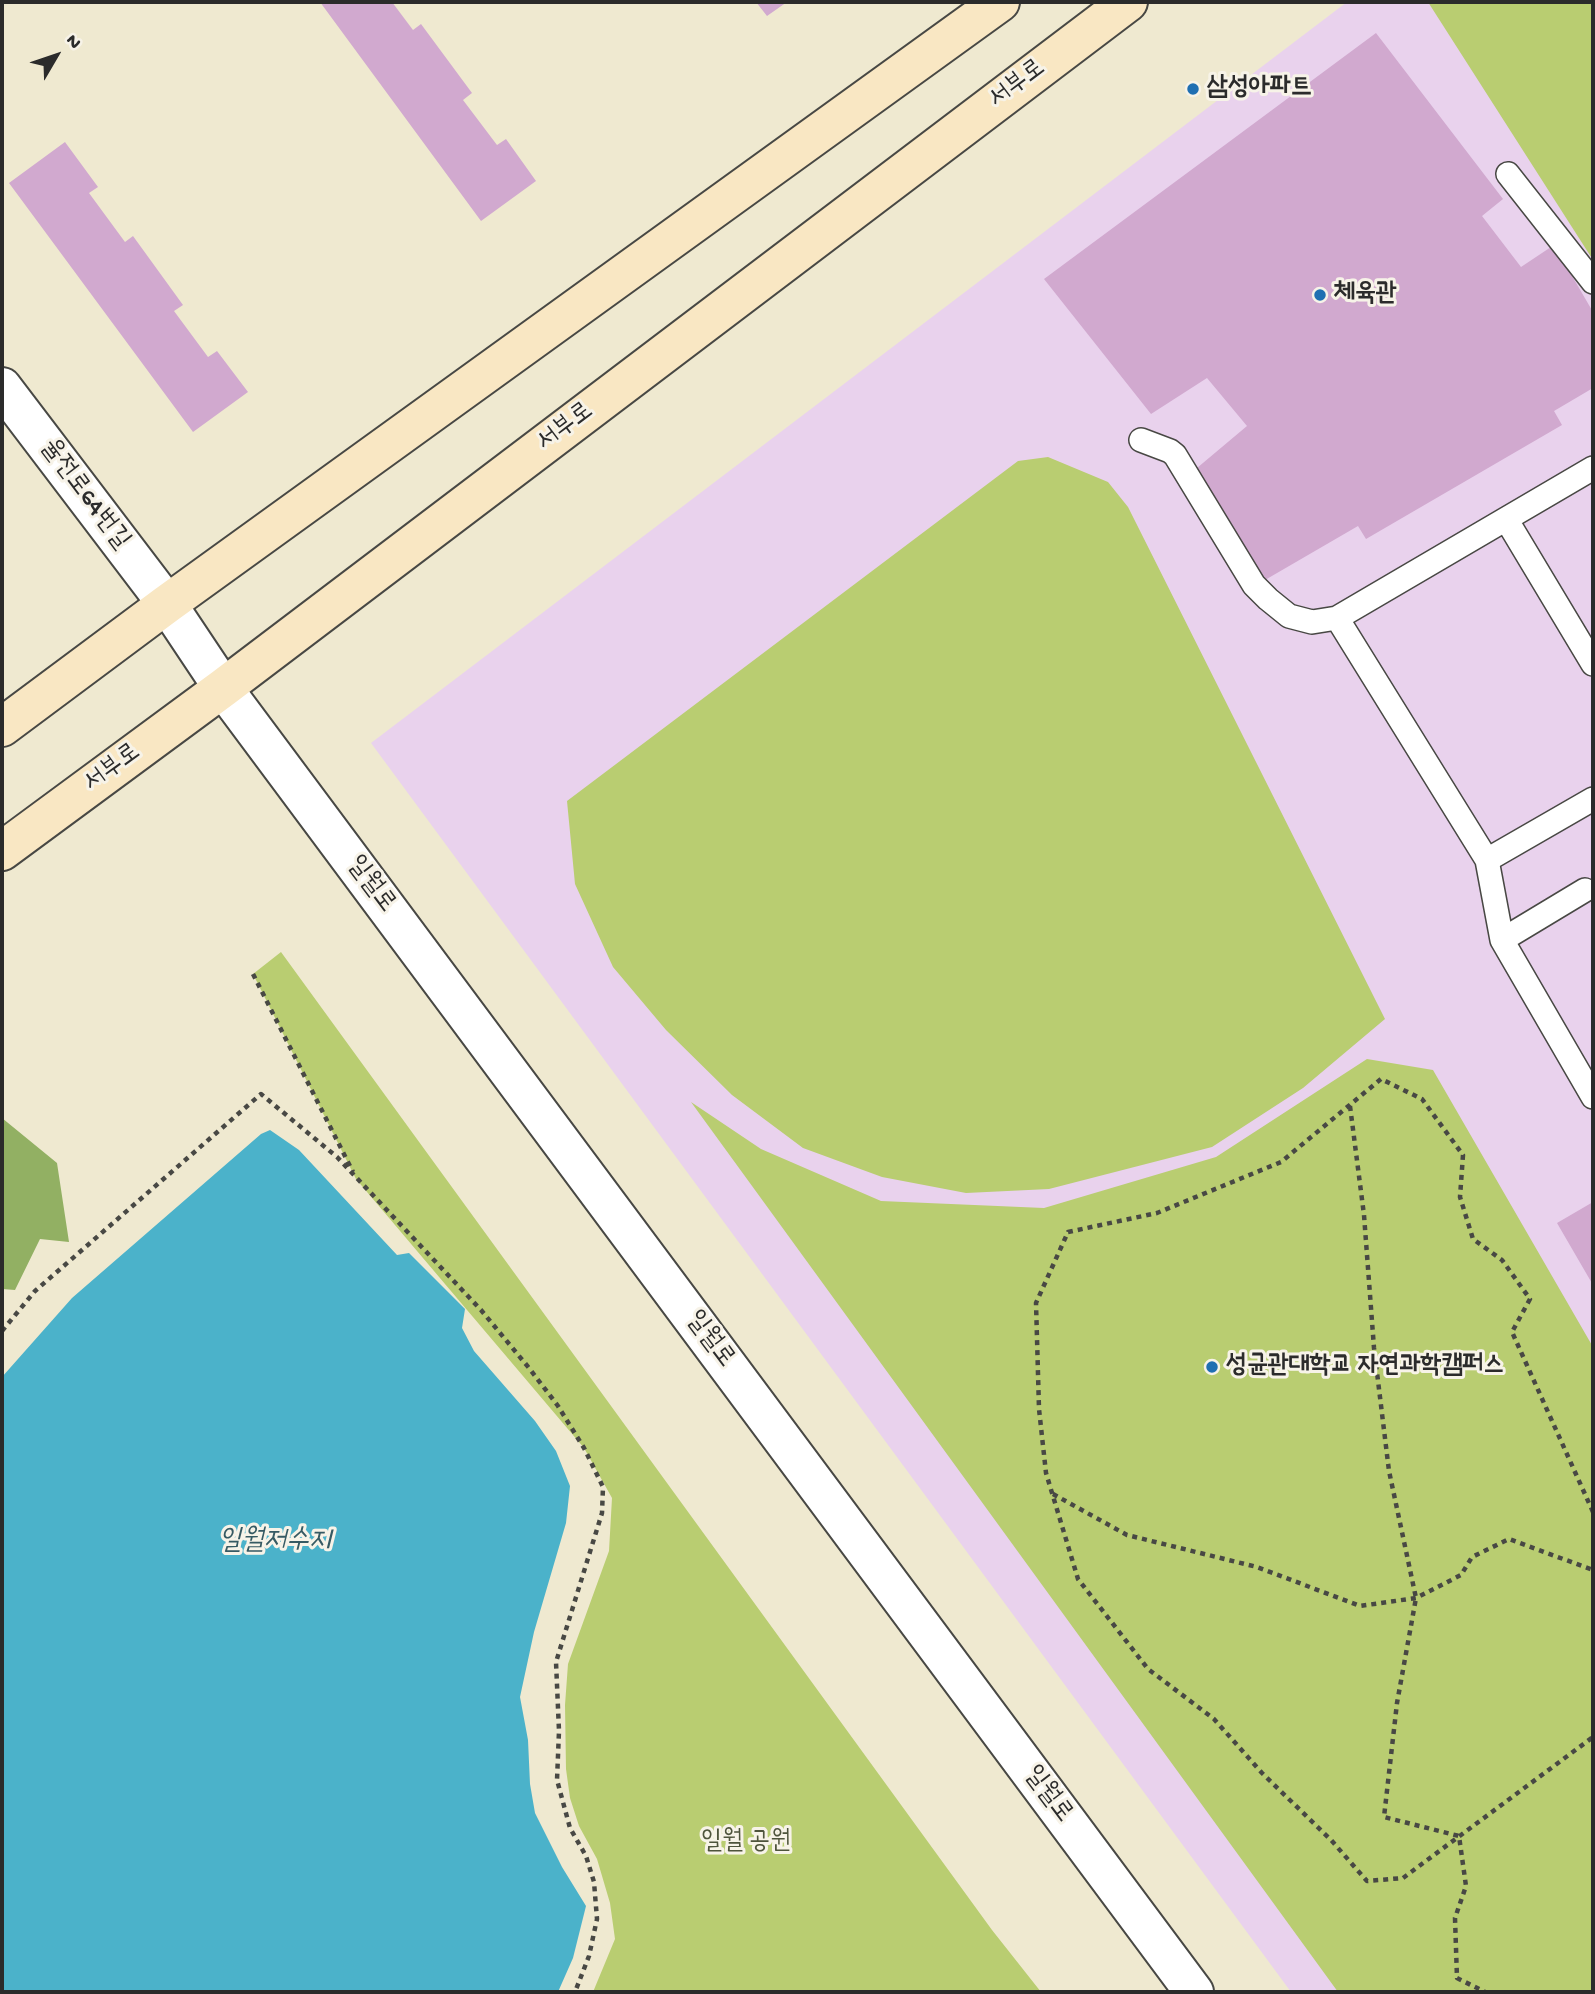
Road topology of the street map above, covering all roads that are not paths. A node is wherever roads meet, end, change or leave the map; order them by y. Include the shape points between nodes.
1 (1000, 2) edge
2 (1128, 2) edge
3 (1508, 174) dead end
4 (1593, 282) edge
5 (2, 387) edge
6 (1141, 440) dead end
7 (1593, 468) edge
8 (1506, 519) junction
9 (167, 604) junction
10 (1337, 618) junction
11 (1593, 664) edge
12 (223, 688) junction
13 (2, 727) edge
14 (1593, 799) edge
15 (2, 851) edge
16 (1487, 860) junction
17 (1590, 893) edge
18 (1502, 940) junction
19 (1593, 1097) edge
20 (1195, 1992) edge

1 - 9 main road
2 - 12 main road, 서부로
3 - 4 lane
5 - 9 street, 율전로64번길
6 - 10 lane via 1175,455 1254,584 1268,599 1289,616 1312,622
7 - 8 lane
8 - 10 lane
8 - 11 lane
9 - 12 street, 율전로64번길
9 - 13 main road
10 - 16 lane
12 - 15 main road, 서부로
12 - 20 street, 일월로
14 - 16 lane
16 - 18 lane
17 - 18 lane
18 - 19 lane

